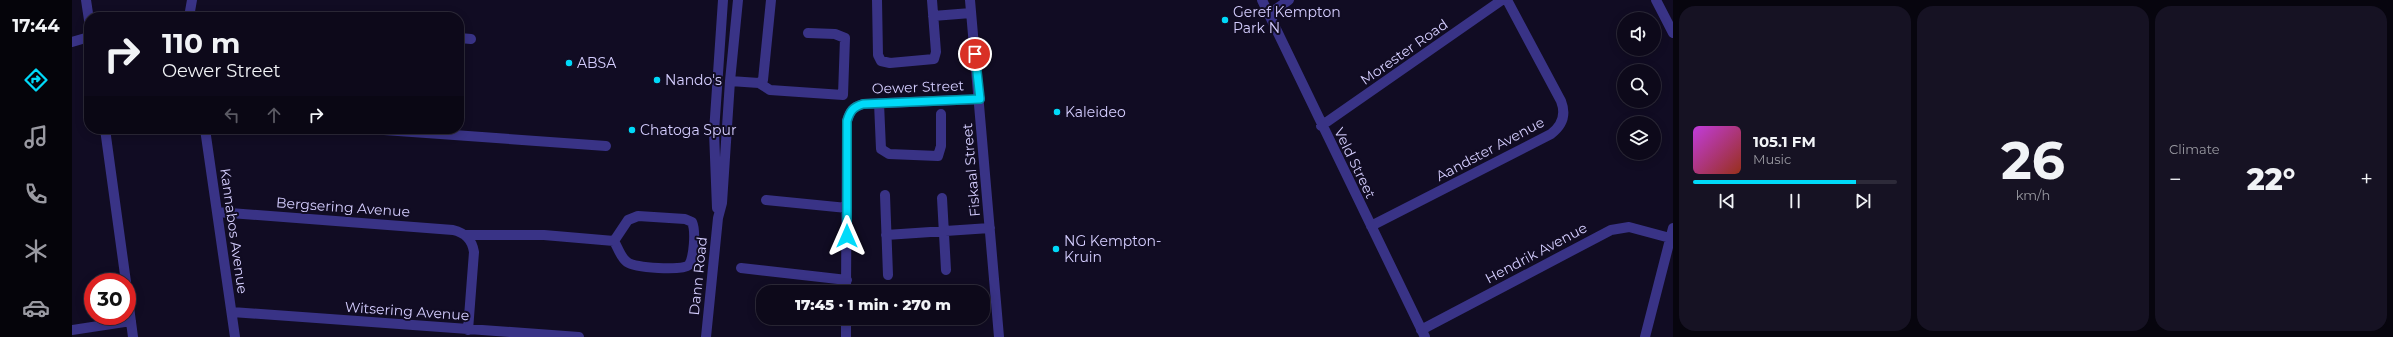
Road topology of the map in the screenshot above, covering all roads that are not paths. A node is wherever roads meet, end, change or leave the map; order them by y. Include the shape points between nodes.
1 (86, 0) edge
2 (192, 0) edge
3 (723, 0) edge
4 (738, 0) edge
5 (771, 0) edge
6 (877, 0) edge
7 (932, 0) edge
8 (970, 0) edge
9 (1262, 0) edge
10 (1288, 0) edge
11 (1502, 0) edge
12 (1507, 0) edge
13 (1656, 0) edge
14 (88, 12) edge
15 (190, 12) edge
16 (971, 13) junction
17 (1269, 14) junction
18 (933, 16) junction
19 (808, 33) dead end
20 (1673, 33) edge
21 (84, 38) edge
22 (464, 38) edge
23 (471, 39) dead end
24 (72, 42) edge
25 (730, 81) junction
26 (759, 83) junction
27 (980, 99) junction
28 (879, 103) junction
29 (941, 114) dead end
30 (1321, 126) junction
31 (106, 134) edge
32 (206, 134) edge
33 (464, 134) edge
34 (606, 146) dead end
35 (885, 195) dead end
36 (942, 198) dead end
37 (766, 200) dead end
38 (847, 208) junction
39 (217, 212) junction
40 (718, 218) junction
41 (1371, 226) junction
42 (990, 228) junction
43 (1673, 228) edge
44 (944, 232) junction
45 (466, 235) junction
46 (886, 235) junction
47 (1670, 238) junction
48 (614, 241) junction
49 (741, 268) dead end
50 (946, 270) dead end
51 (125, 273) edge
52 (888, 275) dead end
53 (846, 280) junction
54 (846, 285) edge
55 (232, 312) junction
56 (105, 325) edge
57 (132, 325) edge
58 (846, 325) edge
59 (72, 330) edge
60 (468, 330) junction
61 (1423, 333) edge
62 (134, 337) edge
63 (235, 337) edge
64 (579, 337) edge
65 (706, 337) edge
66 (846, 337) edge
67 (999, 337) edge
68 (1645, 337) edge

1 - 14 street
2 - 15 street
3 - 40 street, Dann Road via 714,132
4 - 25 street, Dann Road
5 - 26 street via 764,78
6 - 18 street via 878,56 886,63 934,59 936,52
7 - 18 street
8 - 16 street, Fiskaal Street
9 - 17 street, Veld Street
10 - 17 street
11 - 30 street, Morester Road
12 - 41 street, Aandster Avenue via 1561,100 1564,111 1560,126 1551,134
13 - 20 street
16 - 18 street
16 - 27 street, Fiskaal Street
17 - 30 street, Veld Street
19 - 26 street via 835,34 844,38 843,94 770,90
21 - 24 street
22 - 23 street
25 - 26 street
25 - 40 street, Dann Road via 723,196
27 - 28 street, Oewer Street
27 - 42 street, Fiskaal Street
28 - 29 street via 881,149 889,154 938,156 941,146
28 - 38 street, Oewer Street via 855,106 849,112
30 - 41 street, Veld Street
31 - 51 street
32 - 39 street, Kannabos Avenue
33 - 34 street
35 - 46 street
36 - 44 street
37 - 38 street
38 - 53 street, Oewer Street
39 - 45 street, Bergsering Avenue via 453,230
39 - 55 street, Kannabos Avenue
40 - 65 street, Dann Road
41 - 61 street, Veld Street
42 - 44 street
42 - 67 street, Fiskaal Street
43 - 47 street
44 - 46 street
44 - 50 street
45 - 48 street, Bergsering Avenue via 544,235
45 - 60 street via 474,252
46 - 52 street
47 - 61 street, Hendrik Avenue via 1629,227 1611,230
47 - 68 street
48 - 48 street via 628,220 638,216 685,219 693,225 692,259 689,265 682,268 629,264 622,257
49 - 53 street
53 - 54 street, Oewer Street
55 - 60 street, Witsering Avenue
55 - 63 street, Kannabos Avenue
56 - 59 street
57 - 62 street
58 - 66 street
60 - 64 street, Witsering Avenue

